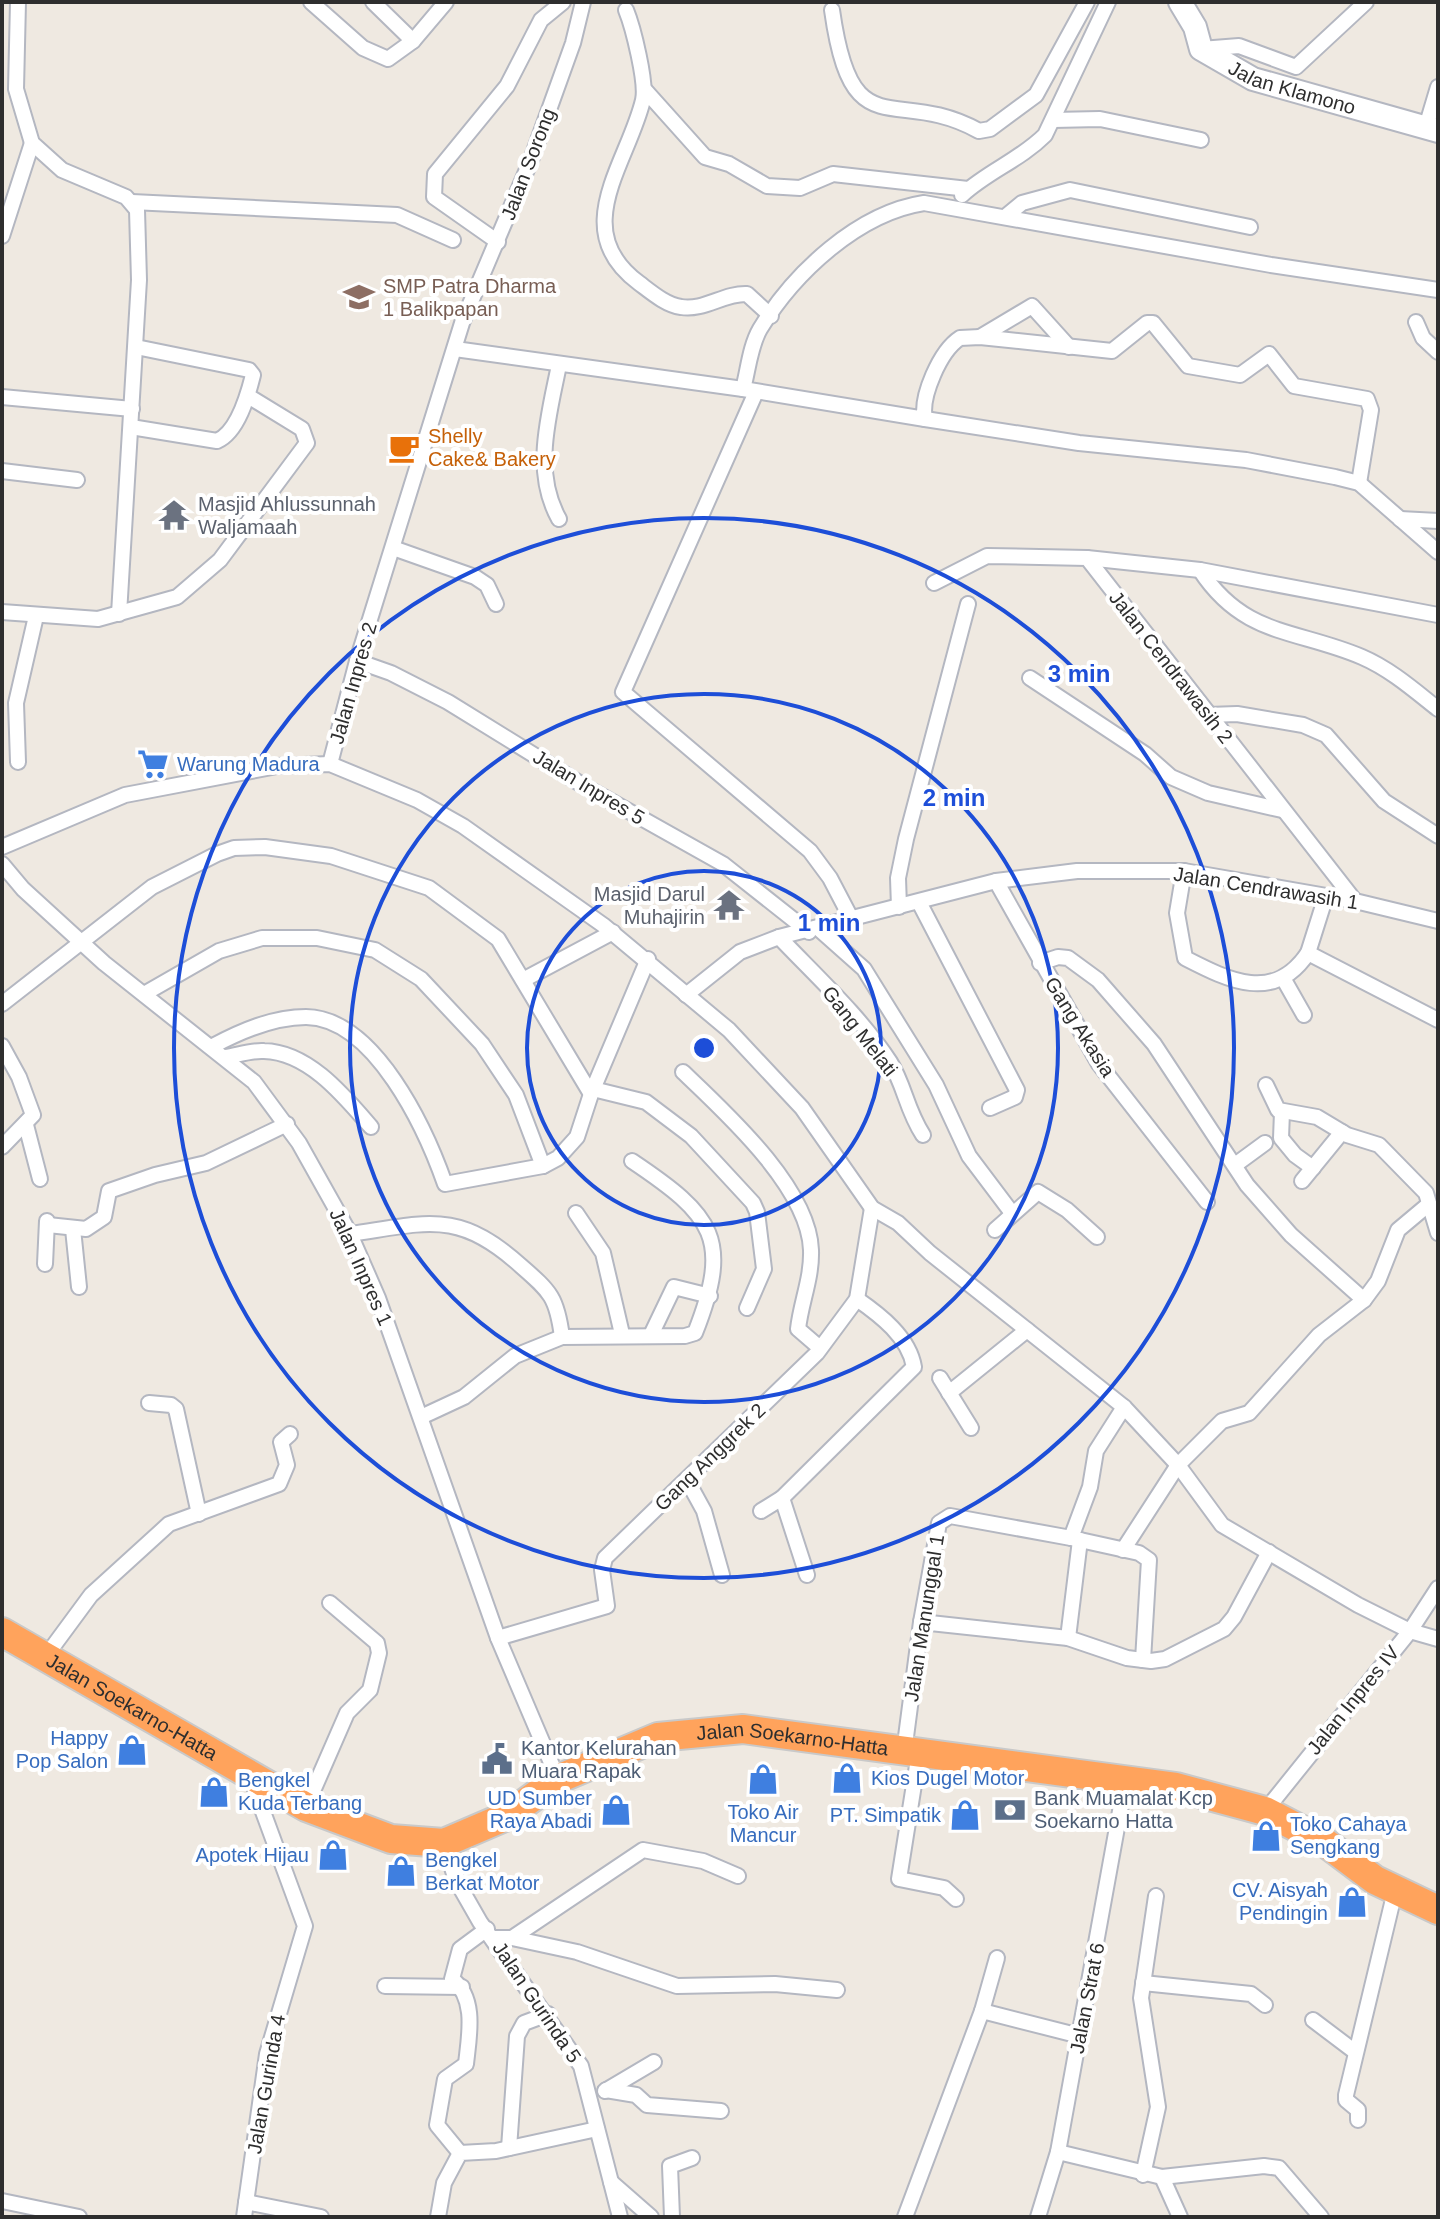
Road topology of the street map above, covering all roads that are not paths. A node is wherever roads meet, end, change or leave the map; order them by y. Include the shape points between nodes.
1 (18, 2) edge
2 (311, 2) edge
3 (373, 2) edge
4 (446, 2) edge
5 (563, 2) edge
6 (583, 2) edge
7 (1087, 2) edge
8 (1108, 2) edge
9 (1180, 2) edge
10 (1366, 2) edge
11 (626, 10) dead end
12 (832, 10) dead end
13 (413, 41) junction
14 (1201, 49) junction
15 (1438, 87) edge
16 (644, 89) junction
17 (9, 92) edge
18 (1053, 120) junction
19 (1432, 129) edge
20 (1201, 140) dead end
21 (32, 143) junction
22 (968, 189) junction
23 (132, 202) junction
24 (950, 207) junction
25 (1005, 217) junction
26 (1250, 227) dead end
27 (2, 236) edge
28 (453, 240) dead end
29 (498, 242) junction
30 (1438, 290) edge
31 (771, 316) junction
32 (1416, 322) dead end
33 (462, 323) joint
34 (980, 337) junction
35 (136, 347) junction
36 (1069, 347) junction
37 (455, 349) junction
38 (1438, 352) edge
39 (559, 365) junction
40 (749, 390) junction
41 (248, 396) junction
42 (2, 397) edge
43 (132, 409) junction
44 (925, 419) junction
45 (131, 427) junction
46 (2, 471) edge
47 (77, 480) dead end
48 (1359, 483) junction
49 (559, 519) dead end
50 (1399, 519) junction
51 (1438, 521) edge
52 (393, 548) junction
53 (1438, 552) edge
54 (1087, 558) junction
55 (1200, 570) junction
56 (934, 583) dead end
57 (496, 604) dead end
58 (968, 604) dead end
59 (2, 612) edge
60 (119, 614) junction
61 (1438, 615) edge
62 (36, 616) junction
63 (357, 661) junction
64 (1030, 678) dead end
65 (1438, 709) edge
66 (1208, 715) junction
67 (18, 762) dead end
68 (330, 764) junction
69 (1282, 810) junction
70 (1438, 836) edge
71 (2, 847) edge
72 (2, 864) edge
73 (1184, 871) junction
74 (996, 881) junction
75 (1326, 896) junction
76 (1355, 901) junction
77 (919, 902) junction
78 (899, 907) junction
79 (852, 920) junction
80 (1438, 921) edge
81 (814, 930) junction
82 (613, 932) junction
83 (779, 937) junction
84 (81, 942) junction
85 (1308, 953) junction
86 (648, 959) junction
87 (1040, 963) junction
88 (1283, 978) junction
89 (523, 980) junction
90 (144, 994) junction
91 (686, 995) junction
92 (2, 1004) edge
93 (1304, 1015) dead end
94 (1438, 1020) edge
95 (2, 1046) edge
96 (213, 1046) junction
97 (226, 1057) junction
98 (683, 1072) dead end
99 (1266, 1085) dead end
100 (592, 1091) junction
101 (990, 1108) dead end
102 (1282, 1112) junction
103 (287, 1124) junction
104 (26, 1125) junction
105 (371, 1127) dead end
106 (1342, 1132) junction
107 (923, 1135) dead end
108 (1265, 1143) dead end
109 (2, 1147) edge
110 (632, 1161) dead end
111 (1235, 1165) junction
112 (543, 1166) junction
113 (1313, 1168) junction
114 (40, 1179) dead end
115 (1302, 1181) dead end
116 (1207, 1202) dead end
117 (1429, 1204) junction
118 (872, 1208) junction
119 (576, 1213) dead end
120 (1012, 1213) junction
121 (73, 1229) junction
122 (995, 1230) dead end
123 (1438, 1233) edge
124 (350, 1234) junction
125 (1097, 1237) dead end
126 (45, 1264) dead end
127 (79, 1287) dead end
128 (710, 1296) junction
129 (857, 1299) junction
130 (1364, 1300) junction
131 (747, 1308) dead end
132 (1027, 1330) junction
133 (622, 1334) junction
134 (651, 1335) junction
135 (562, 1337) junction
136 (820, 1348) junction
137 (940, 1378) dead end
138 (949, 1393) junction
139 (149, 1403) dead end
140 (1124, 1407) junction
141 (421, 1417) junction
142 (971, 1428) dead end
143 (290, 1434) dead end
144 (1178, 1465) junction
145 (687, 1480) junction
146 (782, 1498) junction
147 (761, 1511) dead end
148 (199, 1514) junction
149 (1076, 1539) junction
150 (1123, 1550) junction
151 (1269, 1552) junction
152 (722, 1575) dead end
153 (807, 1575) dead end
154 (1438, 1588) edge
155 (330, 1603) dead end
156 (921, 1622) junction
157 (1410, 1631) junction
158 (2, 1632) edge
159 (498, 1638) junction
160 (1068, 1638) junction
161 (1438, 1639) edge
162 (46, 1656) junction
163 (1143, 1660) junction
164 (912, 1752) junction
165 (249, 1773) junction
166 (1126, 1778) junction
167 (558, 1779) junction
168 (306, 1807) junction
169 (1265, 1811) junction
170 (444, 1843) junction
171 (738, 1876) dead end
172 (1395, 1891) junction
173 (1156, 1896) dead end
174 (956, 1899) dead end
175 (1438, 1910) edge
176 (490, 1934) junction
177 (512, 1938) junction
178 (997, 1958) dead end
179 (1143, 1983) junction
180 (385, 1986) dead end
181 (462, 1987) junction
182 (837, 1990) dead end
183 (1265, 2005) dead end
184 (982, 2011) junction
185 (548, 2014) junction
186 (1313, 2020) dead end
187 (1080, 2036) junction
188 (1354, 2051) junction
189 (654, 2062) dead end
190 (606, 2090) junction
191 (590, 2098) junction
192 (721, 2111) dead end
193 (1358, 2120) dead end
194 (597, 2129) junction
195 (509, 2148) junction
196 (1058, 2152) junction
197 (460, 2153) junction
198 (692, 2158) dead end
199 (1143, 2175) junction
200 (1162, 2177) junction
201 (608, 2180) junction
202 (2, 2201) edge
203 (245, 2210) edge
204 (79, 2217) edge
205 (321, 2217) edge
206 (438, 2217) edge
207 (620, 2217) edge
208 (651, 2217) edge
209 (672, 2217) edge
210 (905, 2217) edge
211 (1038, 2217) edge
212 (1180, 2217) edge
213 (1321, 2217) edge

1 - 17 street
2 - 13 street via 380,58 395,57
3 - 13 street
4 - 13 street
5 - 29 street via 541,20 512,78 435,174 434,197
6 - 29 street, Jalan Sorong via 555,96
7 - 12 street via 1036,95 990,129 979,131 959,119 888,110 866,100 848,77
8 - 18 street
9 - 14 main road
10 - 14 street via 1296,67 1239,46
11 - 16 street
14 - 19 main road, Jalan Klamono via 1253,79
15 - 19 street
16 - 22 street via 705,157 767,186 800,188 833,174
16 - 31 street via 607,193 607,245 616,264 681,307 747,294
17 - 21 street
18 - 20 street via 1100,119
18 - 22 street via 1029,151 986,173
21 - 23 street via 62,170
21 - 27 street
22 - 24 street
23 - 28 street via 397,215
23 - 35 street via 140,237
24 - 25 street
24 - 31 street via 916,204 874,219 832,248
25 - 26 street via 1022,203 1070,190
25 - 30 street
29 - 33 street, Jalan Sorong
31 - 40 street via 759,331
32 - 38 street
33 - 37 street, Jalan Inpres 2
34 - 36 street
34 - 36 street via 1032,306
34 - 44 street via 954,342 923,407
35 - 41 street via 249,370 253,375
35 - 43 street
36 - 48 street via 1112,351 1153,323 1188,366 1240,375 1269,354 1294,386 1367,399 1371,410
37 - 39 street
37 - 52 street, Jalan Inpres 2
39 - 40 street
39 - 49 street via 544,465 550,503
40 - 44 street
40 - 79 street via 623,692 810,851
41 - 45 street via 229,431 217,441
41 - 60 street via 302,429 307,436 304,448 210,572 177,597
42 - 43 street
43 - 45 street
44 - 48 street via 1079,443 1246,460
45 - 60 street
46 - 47 street
48 - 50 street
50 - 51 street
50 - 53 street
52 - 57 street via 480,579
52 - 63 street, Jalan Inpres 2
54 - 55 street
54 - 56 street via 987,556
54 - 66 street, Jalan Cendrawasih 2
55 - 61 street
55 - 65 street via 1216,594 1252,622 1366,659
58 - 78 street via 906,839
59 - 62 street
60 - 62 street via 98,619
62 - 67 street via 16,703
63 - 68 street, Jalan Inpres 2
63 - 81 street, Jalan Inpres 5 via 448,702 723,864
64 - 69 street via 1171,777 1208,793
66 - 69 street, Jalan Cendrawasih 2
66 - 70 street via 1237,714 1303,725 1326,735 1384,801
68 - 71 street, Jalan Inpres 2 via 277,766 146,789
68 - 82 street via 397,790 463,826
69 - 76 street, Jalan Cendrawasih 2
72 - 84 street, Jalan Inpres 1
73 - 74 street, Jalan Cendrawasih 1 via 1077,871
73 - 75 street, Jalan Cendrawasih 1
73 - 88 street via 1177,913 1185,958 1240,984
74 - 77 street, Jalan Cendrawasih 1
74 - 87 street, Gang Akasia
75 - 76 street, Jalan Cendrawasih 1
75 - 85 street
76 - 80 street, Jalan Cendrawasih 1
77 - 78 street, Jalan Cendrawasih 1
77 - 101 street via 1017,1090 1015,1097
78 - 79 street, Jalan Cendrawasih 1
79 - 81 street, Jalan Cendrawasih 1
81 - 83 street, Jalan Cendrawasih 1
81 - 120 street, Jalan Inpres 5 via 864,969 936,1085 969,1156
82 - 86 street
82 - 89 street
83 - 91 street, Jalan Cendrawasih 1 via 740,952
83 - 107 street, Gang Melati via 889,1062 907,1112
84 - 89 street via 180,872 234,848 265,847 331,856 429,888 498,939
84 - 90 street, Jalan Inpres 1
84 - 92 street
85 - 88 street
85 - 94 street
86 - 91 street
86 - 100 street
87 - 111 street via 1068,958 1098,980 1154,1044
87 - 116 street, Gang Akasia via 1099,1064
88 - 93 street
89 - 100 street
90 - 96 street, Jalan Inpres 1
90 - 112 street via 219,951 262,938 328,939 375,950 421,979 482,1044 516,1095
91 - 118 street via 777,1078
95 - 104 street via 33,1115
96 - 97 street, Jalan Inpres 1
96 - 112 street via 249,1028 284,1020 306,1017 331,1023 369,1051 404,1095 445,1184
97 - 103 street, Jalan Inpres 1
97 - 105 street via 262,1050 294,1059 337,1088
98 - 136 street via 725,1112 806,1221 811,1274 798,1329
99 - 102 street
100 - 112 street via 577,1137
100 - 131 street via 646,1102 691,1136 753,1203 764,1269
102 - 106 street via 1317,1117
102 - 113 street via 1281,1138
103 - 121 street via 206,1163 109,1191 104,1217 86,1229
103 - 124 street, Jalan Inpres 1
104 - 109 street
104 - 114 street
106 - 113 street
106 - 117 street via 1379,1145 1418,1184
108 - 111 street
110 - 128 street via 678,1195 714,1240
111 - 130 street via 1282,1225
113 - 115 street
117 - 123 street
117 - 130 street via 1398,1230 1378,1281
118 - 129 street, Gang Anggrek 2
118 - 132 street via 898,1223
119 - 133 street via 603,1253
120 - 122 street
120 - 125 street via 1042,1193
121 - 126 street via 47,1223
121 - 127 street
124 - 135 street via 428,1223 454,1225 496,1242 554,1297
124 - 141 street, Jalan Inpres 1
128 - 134 street via 695,1333
128 - 134 street via 674,1287
129 - 136 street, Gang Anggrek 2
129 - 146 street via 885,1318 914,1367
130 - 144 street via 1319,1335 1249,1413 1222,1421
132 - 138 street
132 - 140 street
133 - 134 street
133 - 135 street
135 - 141 street via 515,1356 464,1397
136 - 145 street, Gang Anggrek 2
137 - 138 street
138 - 142 street
139 - 148 street via 176,1409
140 - 144 street
140 - 149 street via 1096,1451
141 - 159 street, Jalan Inpres 1
143 - 148 street via 281,1442 287,1465 279,1484
144 - 150 street
144 - 151 street via 1222,1525
145 - 152 street via 704,1511
145 - 159 street, Gang Anggrek 2 via 605,1558 607,1606
146 - 147 street
146 - 153 street
148 - 162 street via 169,1524 91,1595
149 - 150 street
149 - 156 street, Jalan Manunggal 1 via 945,1517 935,1537
149 - 160 street
150 - 163 street via 1149,1560
151 - 157 street
151 - 163 street via 1224,1629 1178,1654
154 - 157 street, Jalan Inpres IV
155 - 168 street via 377,1643 379,1653 370,1690 347,1713
156 - 160 street
156 - 164 street, Jalan Manunggal 1
157 - 161 street
157 - 169 street, Jalan Inpres IV
158 - 162 highway, Jalan Soekarno-Hatta
159 - 167 street, Jalan Inpres 1
160 - 163 street
162 - 165 highway, Jalan Soekarno-Hatta
164 - 166 highway, Jalan Soekarno-Hatta
164 - 167 highway, Jalan Soekarno-Hatta via 743,1729 658,1737
164 - 174 street, Jalan Manunggal 1 via 899,1879 944,1888
165 - 168 highway, Jalan Soekarno-Hatta
165 - 203 street, Jalan Gurinda 4 via 305,1926 267,2054
166 - 169 highway, Jalan Soekarno-Hatta
166 - 187 street, Jalan Strat 6
167 - 170 highway, Jalan Soekarno-Hatta via 507,1816
168 - 170 highway, Jalan Soekarno-Hatta via 391,1839
169 - 172 highway, Jalan Soekarno-Hatta via 1323,1841
170 - 176 street, Jalan Gurinda 5 via 456,1880
171 - 177 street via 703,1861 643,1850
172 - 175 highway, Jalan Soekarno-Hatta
172 - 188 street
173 - 179 street
176 - 177 street
176 - 181 street via 460,1949 452,1979
176 - 185 street, Jalan Gurinda 5
177 - 182 street via 577,1952 677,1986 775,1984
178 - 184 street
179 - 183 street via 1251,1994
179 - 199 street via 1158,2107
180 - 181 street
181 - 197 street via 471,2023 466,2064 445,2079 437,2125
184 - 187 street
184 - 210 street
185 - 191 street, Jalan Gurinda 5 via 581,2066
185 - 195 street via 524,2023 517,2036
186 - 188 street
187 - 196 street, Jalan Strat 6
188 - 193 street via 1346,2100 1358,2110
189 - 190 street
190 - 191 street
190 - 192 street via 636,2095 647,2105
191 - 194 street, Jalan Gurinda 5
194 - 195 street
194 - 201 street, Jalan Gurinda 5
195 - 197 street
196 - 199 street
196 - 211 street, Jalan Strat 6
197 - 206 street via 444,2183
198 - 209 street via 670,2166
199 - 200 street
200 - 212 street
200 - 213 street via 1279,2168
201 - 207 street, Jalan Gurinda 5
201 - 208 street
202 - 204 street
203 - 205 street

